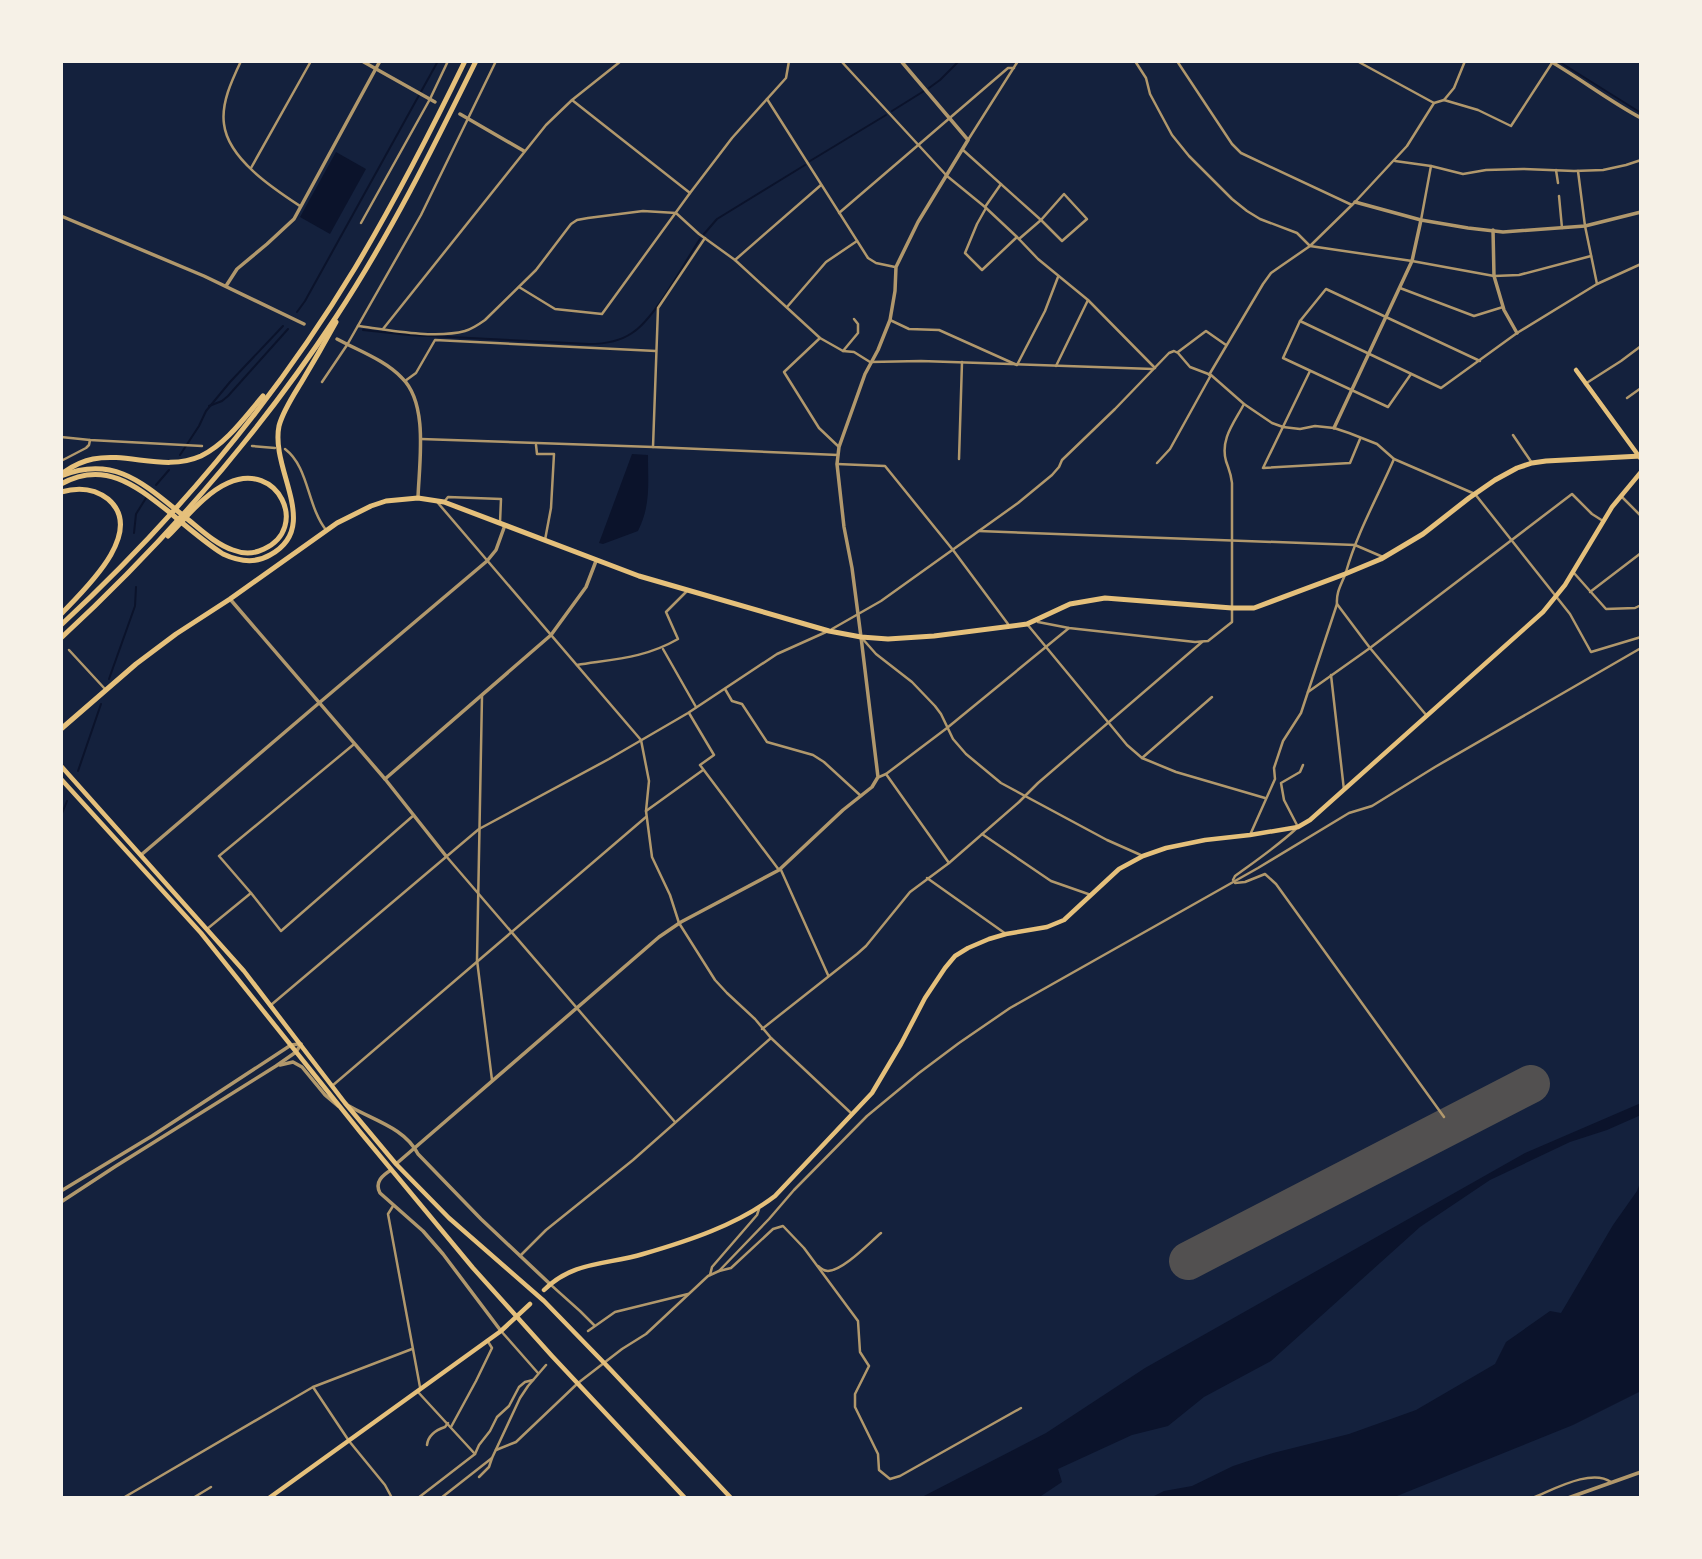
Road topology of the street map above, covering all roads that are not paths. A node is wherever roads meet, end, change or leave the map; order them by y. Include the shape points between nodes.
1 (241, 61) edge
2 (311, 61) edge
3 (362, 61) edge
4 (380, 61) edge
5 (448, 61) edge
6 (465, 61) edge
7 (476, 61) edge
8 (496, 61) edge
9 (621, 61) edge
10 (789, 61) edge
11 (841, 61) edge
12 (901, 61) edge
13 (1018, 61) edge
14 (1135, 61) edge
15 (1177, 61) edge
16 (1357, 61) edge
17 (1465, 61) edge
18 (1551, 62) edge
19 (1014, 68) junction
20 (376, 69) junction
21 (767, 99) junction
22 (572, 100) junction
23 (1444, 100) junction
24 (433, 101) junction
25 (1434, 103) junction
26 (460, 114) dead end
27 (468, 118) junction
28 (951, 118) junction
29 (1641, 118) edge
30 (968, 140) junction
31 (919, 145) junction
32 (963, 149) junction
33 (524, 151) junction
34 (1641, 160) edge
35 (1394, 161) junction
36 (1431, 166) junction
37 (251, 168) junction
38 (1556, 170) junction
39 (1578, 171) junction
40 (947, 176) junction
41 (1558, 183) dead end
42 (1001, 184) junction
43 (821, 185) junction
44 (382, 186) junction
45 (387, 188) dead end
46 (690, 193) junction
47 (1559, 196) dead end
48 (1354, 203) junction
49 (300, 206) junction
50 (418, 206) dead end
51 (985, 208) junction
52 (423, 209) junction
53 (1641, 212) edge
54 (676, 213) junction
55 (839, 213) junction
56 (61, 216) edge
57 (1041, 220) junction
58 (1421, 220) junction
59 (361, 223) dead end
60 (1585, 226) junction
61 (1562, 228) junction
62 (1493, 230) junction
63 (705, 238) junction
64 (1018, 238) junction
65 (857, 241) junction
66 (1310, 246) junction
67 (1591, 256) junction
68 (735, 260) junction
69 (1412, 261) junction
70 (1641, 264) edge
71 (896, 267) junction
72 (363, 274) junction
73 (1058, 276) junction
74 (1494, 276) junction
75 (1597, 284) junction
76 (226, 286) junction
77 (519, 287) junction
78 (1399, 288) junction
79 (1088, 300) junction
80 (787, 307) junction
81 (1503, 307) junction
82 (328, 310) junction
83 (1386, 317) junction
84 (854, 319) dead end
85 (890, 320) junction
86 (1300, 321) junction
87 (304, 324) dead end
88 (358, 326) junction
89 (383, 329) junction
90 (1517, 333) junction
91 (820, 338) junction
92 (337, 339) dead end
93 (347, 345) junction
94 (1226, 345) junction
95 (1641, 346) edge
96 (656, 351) junction
97 (843, 351) junction
98 (1178, 353) junction
99 (1370, 353) junction
100 (1480, 361) junction
101 (870, 362) junction
102 (962, 362) junction
103 (1017, 365) junction
104 (1056, 366) junction
105 (1154, 369) junction
106 (1576, 370) dead end
107 (1310, 371) junction
108 (1411, 374) junction
109 (1210, 375) junction
110 (405, 381) junction
111 (323, 382) dead end
112 (1585, 384) junction
113 (1641, 388) edge
114 (1352, 390) junction
115 (1627, 398) dead end
116 (1244, 404) junction
117 (1283, 427) junction
118 (1334, 428) junction
119 (1513, 435) dead end
120 (61, 437) edge
121 (1360, 438) junction
122 (420, 439) junction
123 (90, 440) junction
124 (536, 444) junction
125 (202, 446) dead end
126 (252, 446) dead end
127 (653, 447) junction
128 (839, 447) junction
129 (275, 448) dead end
130 (285, 449) dead end
131 (838, 455) junction
132 (1640, 457) edge
133 (959, 459) dead end
134 (1394, 459) junction
135 (61, 461) edge
136 (1157, 463) dead end
137 (1532, 463) junction
138 (836, 464) junction
139 (1641, 472) edge
140 (61, 475) edge
141 (61, 484) edge
142 (61, 492) edge
143 (1475, 494) junction
144 (1621, 496) junction
145 (418, 498) junction
146 (436, 500) junction
147 (444, 502) junction
148 (197, 503) junction
149 (1641, 516) edge
150 (1603, 521) junction
151 (503, 524) junction
152 (326, 530) junction
153 (979, 531) junction
154 (545, 540) junction
155 (1233, 540) junction
156 (1511, 540) junction
157 (1355, 545) junction
158 (953, 550) junction
159 (1641, 553) edge
160 (1383, 558) junction
161 (487, 561) junction
162 (596, 561) junction
163 (1573, 572) junction
164 (1345, 575) junction
165 (688, 590) junction
166 (1590, 592) junction
167 (1556, 597) junction
168 (230, 599) junction
169 (1337, 604) junction
170 (1641, 605) edge
171 (1232, 608) junction
172 (61, 614) edge
173 (858, 614) junction
174 (1035, 621) junction
175 (1027, 624) junction
176 (61, 625) edge
177 (1010, 627) junction
178 (1069, 628) junction
179 (829, 631) junction
180 (551, 635) junction
181 (1641, 636) edge
182 (61, 638) edge
183 (861, 638) junction
184 (1202, 642) junction
185 (1046, 646) junction
186 (662, 648) junction
187 (1370, 648) junction
188 (1641, 648) edge
189 (69, 650) dead end
190 (577, 665) junction
191 (1331, 675) junction
192 (725, 689) junction
193 (106, 690) junction
194 (1307, 692) junction
195 (482, 696) junction
196 (1213, 697) dead end
197 (319, 703) junction
198 (696, 706) junction
199 (688, 713) junction
200 (1427, 716) junction
201 (1109, 722) junction
202 (947, 728) junction
203 (61, 729) edge
204 (641, 740) junction
205 (354, 744) junction
206 (1142, 758) junction
207 (1303, 765) dead end
208 (61, 766) edge
209 (703, 769) junction
210 (886, 774) junction
211 (878, 777) junction
212 (61, 779) edge
213 (385, 779) junction
214 (1345, 790) junction
215 (861, 796) junction
216 (1026, 796) junction
217 (1265, 798) junction
218 (646, 811) junction
219 (414, 816) junction
220 (647, 816) junction
221 (1298, 827) junction
222 (479, 829) junction
223 (982, 833) junction
224 (1250, 835) junction
225 (141, 855) junction
226 (446, 856) junction
227 (1143, 856) junction
228 (949, 863) junction
229 (780, 869) junction
230 (927, 878) junction
231 (1231, 883) junction
232 (251, 893) junction
233 (477, 893) junction
234 (1091, 895) junction
235 (678, 923) junction
236 (207, 929) junction
237 (511, 931) junction
238 (1006, 934) junction
239 (477, 960) junction
240 (828, 975) junction
241 (271, 1005) junction
242 (577, 1008) junction
243 (762, 1028) junction
244 (771, 1038) junction
245 (301, 1044) junction
246 (291, 1045) junction
247 (296, 1052) junction
248 (276, 1066) junction
249 (492, 1081) junction
250 (332, 1086) junction
251 (345, 1103) junction
252 (344, 1112) junction
253 (853, 1115) junction
254 (1444, 1118) dead end
255 (675, 1122) junction
256 (415, 1148) junction
257 (396, 1164) junction
258 (391, 1170) junction
259 (61, 1191) edge
260 (61, 1202) edge
261 (393, 1206) junction
262 (759, 1208) junction
263 (881, 1233) dead end
264 (520, 1256) junction
265 (815, 1264) junction
266 (719, 1271) junction
267 (710, 1275) junction
268 (550, 1284) junction
269 (544, 1290) dead end
270 (690, 1293) junction
271 (530, 1304) dead end
272 (594, 1325) junction
273 (501, 1331) junction
274 (587, 1331) dead end
275 (488, 1340) junction
276 (412, 1349) junction
277 (604, 1363) junction
278 (546, 1365) dead end
279 (538, 1373) junction
280 (533, 1380) junction
281 (578, 1383) junction
282 (313, 1387) junction
283 (419, 1391) junction
284 (1021, 1408) dead end
285 (449, 1425) junction
286 (349, 1441) junction
287 (427, 1445) dead end
288 (496, 1450) junction
289 (475, 1454) junction
290 (492, 1458) junction
291 (1641, 1472) edge
292 (479, 1478) dead end
293 (1611, 1482) junction
294 (211, 1487) dead end
295 (123, 1498) edge
296 (193, 1498) edge
297 (269, 1498) edge
298 (392, 1498) edge
299 (418, 1498) edge
300 (441, 1498) edge
301 (685, 1498) edge
302 (731, 1498) edge
303 (1532, 1498) edge
304 (1569, 1498) edge

1 - 37 street via 224,108 224,125 234,149
2 - 37 street
3 - 20 street
4 - 20 street
5 - 24 street
6 - 82 highway via 400,190
7 - 72 highway
8 - 27 street
9 - 22 street
10 - 21 street via 786,78
11 - 31 street
12 - 28 street
13 - 19 street
14 - 66 street via 1172,135 1189,156 1247,211 1297,233
15 - 48 street via 1241,153
16 - 25 street
17 - 23 street
18 - 23 street via 1511,126
18 - 29 street
19 - 28 street via 1008,68
19 - 30 street
20 - 24 street
20 - 49 street
21 - 43 street
21 - 46 street
22 - 33 street
22 - 46 street
23 - 25 street
24 - 44 street
25 - 35 street
26 - 27 street
27 - 33 street
27 - 52 street
28 - 30 street
28 - 31 street
30 - 32 street
31 - 40 street
31 - 55 street
32 - 40 street
32 - 42 street
33 - 89 street
34 - 39 street
35 - 36 street
35 - 48 street
36 - 38 street via 1463,174
36 - 58 street
37 - 49 street
38 - 39 street
38 - 41 street
39 - 60 street
40 - 51 street
40 - 71 street
42 - 51 street
42 - 57 street
43 - 55 street
43 - 68 street
44 - 45 street
44 - 59 street
46 - 54 street
47 - 61 street
48 - 58 street
48 - 66 street
49 - 76 street via 294,219 237,269
50 - 52 street
51 - 64 street
51 - 64 street via 965,253 982,270
52 - 88 street
53 - 60 street
54 - 63 street
54 - 77 street via 643,211 578,220
54 - 77 street via 602,314 555,309
55 - 65 street
56 - 76 street
57 - 57 street via 1064,194 1087,219 1062,241
57 - 64 street
58 - 62 street
58 - 69 street
60 - 61 street
60 - 67 street
61 - 62 street
62 - 74 street
63 - 68 street
63 - 96 street via 658,308
64 - 73 street
65 - 71 street via 872,261
65 - 80 street via 826,262
66 - 69 street
66 - 94 street via 1271,273
67 - 74 street via 1519,275
67 - 75 street
68 - 80 street
69 - 74 street
69 - 78 street
70 - 75 street
71 - 85 street
72 - 141 highway via 280,424 279,455 295,514 285,544 272,554 249,561 223,554 142,491 109,475 74,478
72 - 148 highway via 281,395
73 - 79 street
73 - 103 street
74 - 81 street
75 - 90 street
76 - 87 street
77 - 89 street via 485,320 463,331
78 - 81 street via 1474,316
78 - 83 street
79 - 104 street
79 - 105 street
80 - 91 street
81 - 90 street
82 - 140 highway via 249,414 211,450 171,463 93,459
82 - 176 highway via 187,496
83 - 86 street via 1326,289
83 - 99 street
83 - 100 street
84 - 97 street via 858,333
85 - 101 street
85 - 103 street via 909,329 939,330
86 - 99 street
86 - 107 street via 1283,358
88 - 89 street
88 - 93 street
90 - 100 street
91 - 97 street
91 - 128 street via 784,372 819,428
92 - 93 street
93 - 110 street via 386,365
93 - 111 street
94 - 98 street via 1206,331
94 - 109 street
95 - 112 street
96 - 110 street via 435,340 416,373
96 - 127 street
97 - 101 street
98 - 105 street via 1169,353
98 - 109 street via 1190,367
99 - 108 street
99 - 114 street
100 - 108 street via 1441,388
101 - 102 street
101 - 128 street
102 - 103 street
102 - 133 street
103 - 104 street
104 - 105 street
105 - 153 street via 1052,475
106 - 112 main road
107 - 114 street
107 - 117 street
108 - 114 street via 1388,407
109 - 116 street
109 - 136 street via 1170,449
110 - 122 street via 418,408
112 - 132 main road
113 - 115 street
114 - 118 street
116 - 117 street
116 - 155 street via 1223,442 1231,472
117 - 118 street
117 - 121 street via 1263,468 1350,463
118 - 121 street
119 - 137 street
120 - 123 street
121 - 134 street via 1377,444
122 - 124 street
122 - 145 street
123 - 125 street
123 - 135 street
124 - 127 street
124 - 154 street via 537,454 554,454
126 - 129 street
127 - 131 street
128 - 131 street
130 - 152 street via 301,470
131 - 138 street
132 - 137 highway
134 - 143 street
134 - 157 street
137 - 143 highway
138 - 158 street via 885,466
138 - 173 street
139 - 144 main road
140 - 148 highway via 101,468 129,476 233,551 267,548 285,525 286,509 280,494 260,480 227,483
142 - 172 highway via 100,493 117,509 120,525 107,562
143 - 156 street
143 - 160 highway
144 - 149 street
144 - 150 main road
145 - 146 highway
145 - 152 highway via 371,506
146 - 147 highway
146 - 161 street
147 - 151 highway
147 - 151 street via 447,497 501,499
148 - 182 highway
150 - 156 street via 1572,494
150 - 163 main road
151 - 154 highway
151 - 161 street via 496,550
152 - 168 highway
153 - 155 street
153 - 158 street
154 - 162 highway
155 - 157 street
155 - 171 street
156 - 167 street
156 - 187 street
157 - 160 street
157 - 164 street
158 - 173 street
158 - 177 street
159 - 166 street
160 - 164 highway
161 - 180 street
161 - 197 street
162 - 165 highway
162 - 180 street via 586,587
163 - 166 street
163 - 167 main road
164 - 169 street
164 - 171 highway via 1254,608
165 - 179 highway
165 - 186 street via 666,612 678,639
166 - 170 street via 1605,609
167 - 181 street via 1591,652
167 - 200 main road
168 - 193 highway via 176,634
168 - 197 street
169 - 187 street
169 - 194 street
171 - 174 highway via 1105,598 1070,604
171 - 184 street via 1232,622
173 - 179 street
173 - 183 street
174 - 175 highway
174 - 178 street
175 - 177 highway
175 - 185 street
177 - 183 highway
178 - 184 street
178 - 185 street
179 - 183 highway
179 - 192 street via 777,654
180 - 190 street
180 - 195 street
183 - 202 street via 912,682 941,713
183 - 211 street
184 - 201 street
185 - 201 street
185 - 202 street
186 - 190 street
186 - 198 street
187 - 191 street
187 - 200 street
188 - 231 street via 1373,806 1349,813
189 - 193 street
190 - 204 street
191 - 194 street
191 - 214 street
192 - 198 street
192 - 215 street via 732,701 743,704 767,742 813,755
193 - 203 highway
194 - 217 street via 1301,713 1283,741 1275,779
195 - 213 street
195 - 222 street
196 - 206 street
197 - 205 street
197 - 225 street
198 - 199 street
199 - 204 street
199 - 209 street via 714,755 700,765
200 - 214 main road
201 - 206 street
201 - 216 street
202 - 210 street
202 - 216 street via 965,754
204 - 218 street via 649,780
204 - 222 street
205 - 213 street
205 - 232 street via 219,856
206 - 217 street
207 - 221 street via 1300,772 1281,783 1283,800
208 - 225 main road
209 - 218 street
209 - 229 street
210 - 211 street
210 - 228 street
211 - 215 street
212 - 246 main road via 201,933
213 - 219 street
214 - 221 main road
215 - 229 street
216 - 223 street
216 - 227 street
217 - 224 street
218 - 220 street
219 - 226 street
219 - 232 street via 281,930
220 - 235 street via 652,857
220 - 237 street
221 - 224 main road
221 - 231 street
222 - 226 street
222 - 233 street
223 - 228 street
223 - 234 street via 1051,881
224 - 227 main road via 1205,840
225 - 236 main road
226 - 233 street
226 - 241 street
227 - 234 main road
228 - 230 street
229 - 235 street
229 - 240 street
230 - 238 street
230 - 240 street via 866,946
231 - 254 street via 1265,874 1276,884
231 - 266 street via 1010,1008 959,1042 867,1116
232 - 236 street
233 - 237 street
233 - 239 street
234 - 238 main road via 1064,920
235 - 242 street
235 - 243 street via 715,979
236 - 241 main road
237 - 239 street
237 - 242 street
238 - 253 main road via 955,956 925,998 872,1093
239 - 249 street
239 - 250 street
240 - 243 street
241 - 245 main road
242 - 249 street
242 - 255 street
243 - 244 street
244 - 253 street
244 - 255 street
245 - 246 street
245 - 247 street
245 - 250 main road
246 - 247 main road
246 - 259 street
247 - 248 street
247 - 252 main road
248 - 252 street via 299,1065
248 - 260 street
249 - 256 street
250 - 251 main road
251 - 256 street via 398,1132
251 - 257 main road
252 - 258 main road
253 - 262 main road
255 - 264 street
256 - 257 street
256 - 264 street
257 - 277 main road
258 - 261 street via 380,1178 378,1189
258 - 281 main road
261 - 273 street via 423,1231
261 - 276 street via 388,1214
262 - 267 street
262 - 268 main road via 715,1230 641,1255 576,1268
263 - 265 street via 830,1271
264 - 268 street
265 - 266 street via 783,1226 773,1229 731,1268
265 - 284 street via 858,1321 860,1352 869,1366 855,1394 855,1407 878,1454 879,1470 890,1479
266 - 267 street
267 - 270 street
268 - 269 main road
268 - 272 street
270 - 272 street via 615,1312
270 - 277 street via 646,1334
271 - 273 main road
272 - 274 street
273 - 275 main road
273 - 279 street
275 - 283 main road
275 - 285 street via 492,1348
276 - 282 street
276 - 283 street
277 - 281 street
277 - 302 main road
278 - 279 street
279 - 280 street
280 - 288 street
280 - 289 street via 519,1387
281 - 288 street via 516,1442
281 - 301 main road
282 - 286 street
282 - 295 street
283 - 285 street
283 - 286 main road
285 - 287 street via 429,1437
285 - 289 street
286 - 297 main road
286 - 298 street
288 - 290 street
289 - 299 street
290 - 292 street
290 - 300 street
291 - 293 street
293 - 303 street via 1594,1476
293 - 304 street
294 - 296 street

